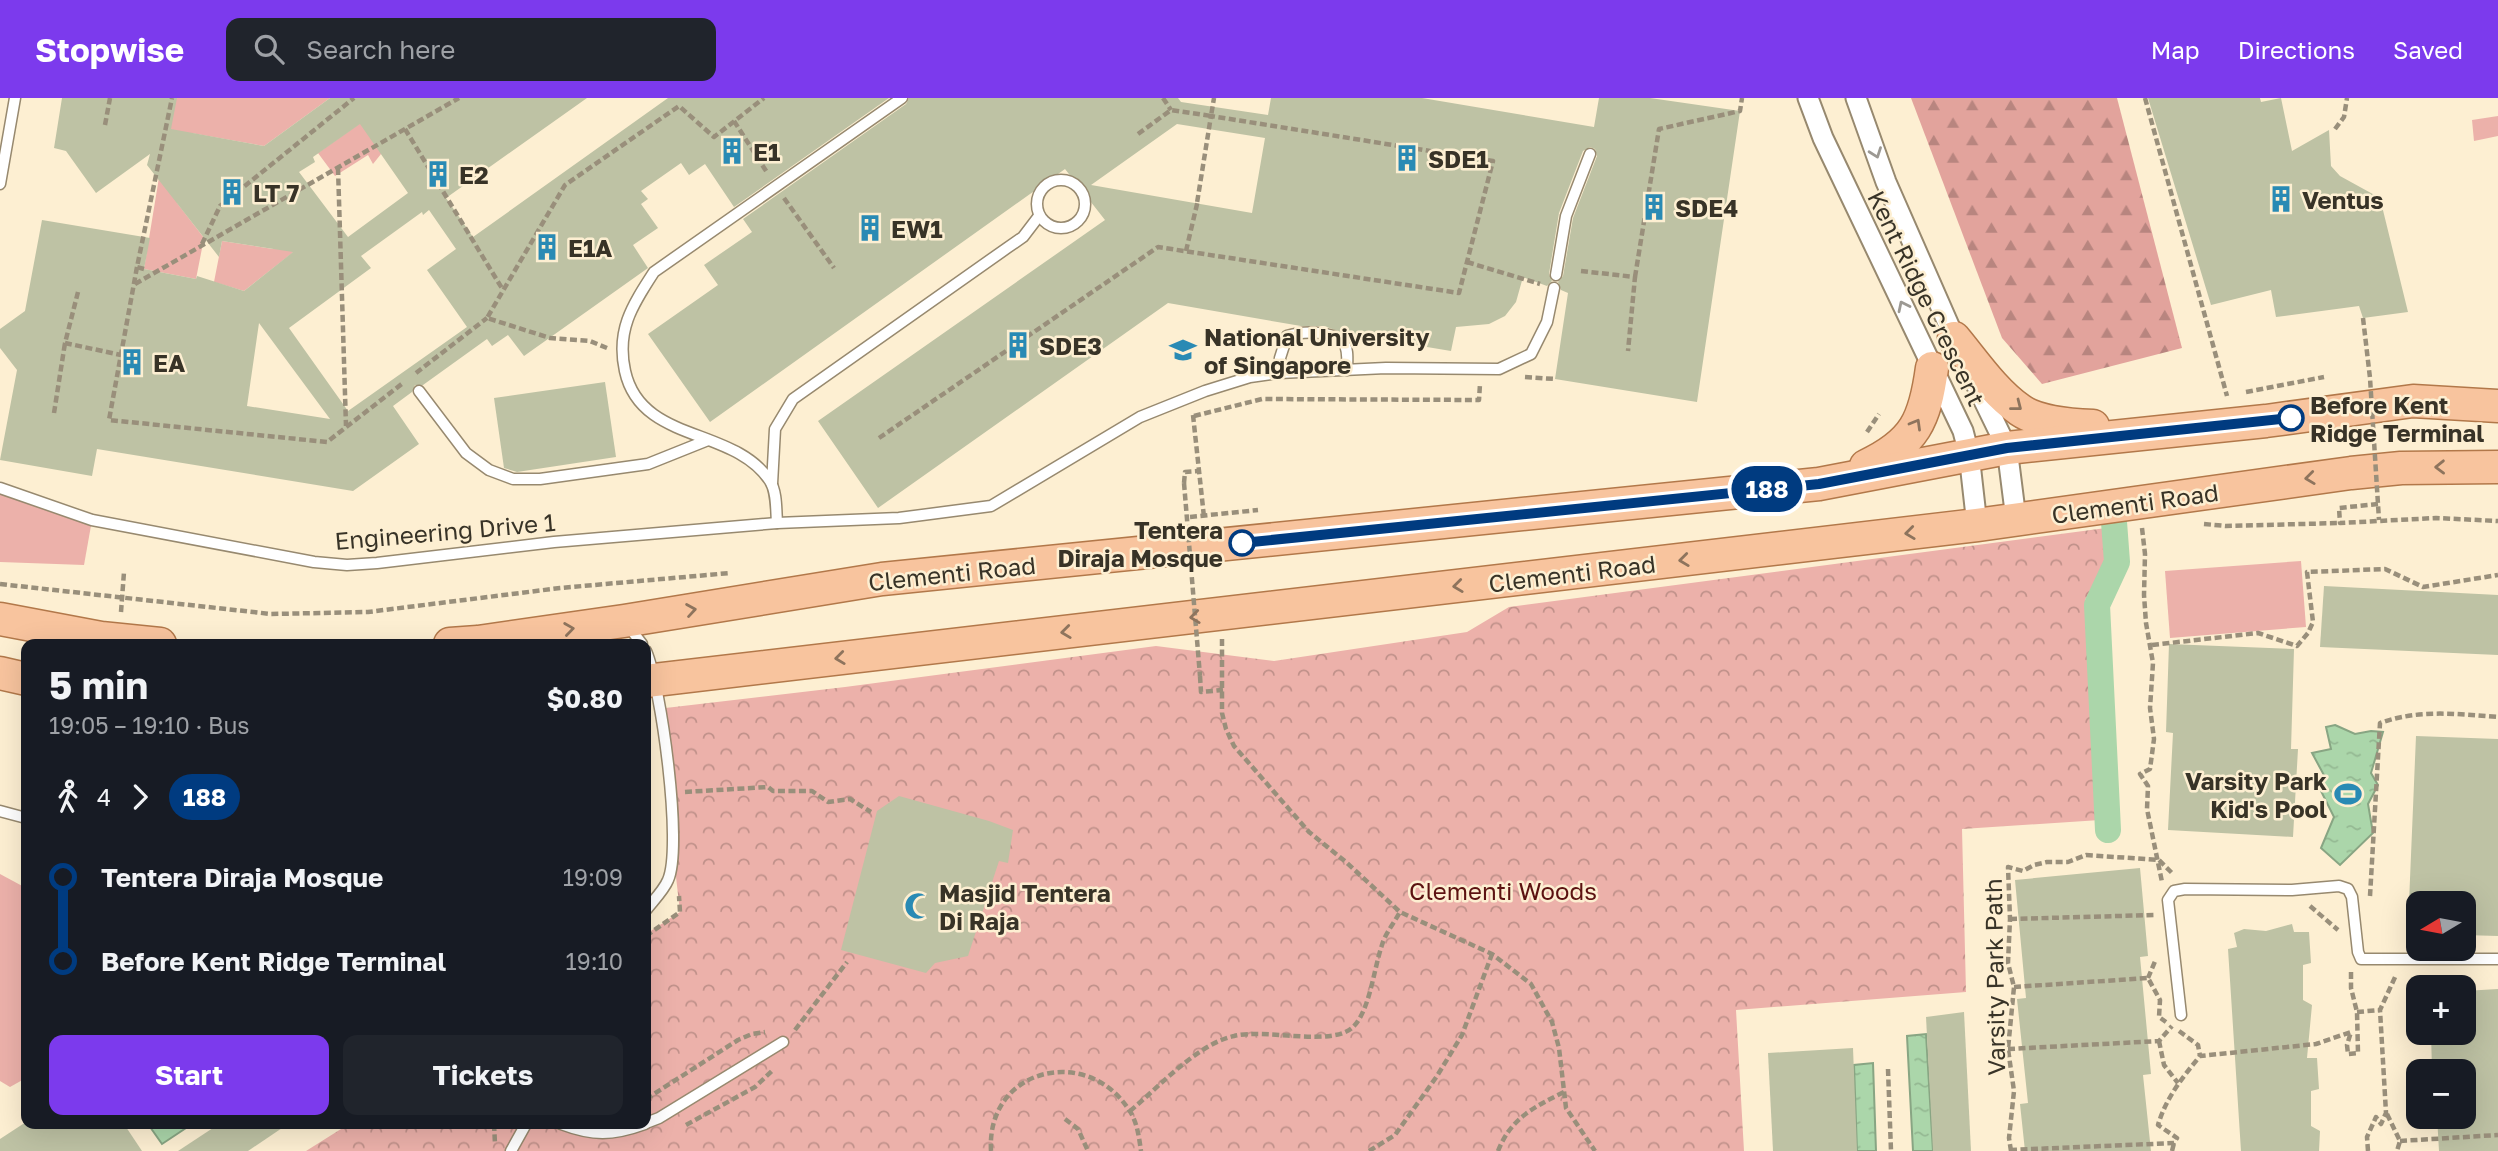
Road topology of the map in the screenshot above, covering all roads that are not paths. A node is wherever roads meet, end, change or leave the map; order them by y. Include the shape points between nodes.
1 (15, 98) edge
2 (902, 98) edge
3 (1808, 98) edge
4 (1856, 98) edge
5 (1590, 154) dead end
6 (0, 184) edge
7 (1039, 216) junction
8 (1556, 275) dead end
9 (1554, 288) road end
10 (1954, 338) junction
11 (1933, 368) junction
12 (1347, 370) junction
13 (1279, 373) junction
14 (419, 391) dead end
15 (2498, 406) edge
16 (2134, 434) junction
17 (708, 440) junction
18 (2007, 448) junction
19 (1969, 454) junction
20 (2498, 467) edge
21 (772, 484) junction
22 (1819, 484) junction
23 (0, 488) edge
24 (2016, 519) junction
25 (777, 523) junction
26 (1977, 525) junction
27 (0, 619) edge
28 (633, 633) edge
29 (116, 639) edge
30 (531, 639) edge
31 (651, 671) edge
32 (0, 673) edge
33 (21, 678) edge
34 (651, 682) edge
35 (0, 811) edge
36 (21, 817) edge
37 (651, 903) edge
38 (2498, 959) edge
39 (2180, 1016) dead end
40 (783, 1042) road end
41 (651, 1121) edge
42 (523, 1129) edge
43 (574, 1129) edge
44 (624, 1129) edge
45 (511, 1151) edge

1 - 6 lane
2 - 17 lane via 654,272 637,298 625,323 621,352 627,383 658,420
11 -> 3 street, Kent Ridge Crescent
4 -> 10 street, Kent Ridge Crescent via 1886,182
5 - 8 lane via 1566,216
7 - 7 lane via 1052,227 1069,227 1082,217 1083,192 1072,181 1049,182 1038,193
7 - 21 lane via 1023,237 793,399 775,429
9 - 12 lane, Engineering Drive 1 via 1547,322 1531,354 1499,369
10 -> 16 main road via 2021,411 2036,418
10 - 18 street, Kent Ridge Crescent
11 - 19 street, Kent Ridge Crescent via 1963,430
22 -> 11 main road via 1854,472 1901,446 1924,412
12 - 13 lane, Engineering Drive 1
12 - 13 lane via 1343,343 1329,335 1298,333 1287,336
13 - 25 lane, Engineering Drive 1 via 1250,377 1140,417 991,506 899,517
14 - 17 lane via 466,453 489,470 513,479 648,464
15 - 16 main road, Clementi Road via 2413,401
16 - 18 main road, Clementi Road
17 - 21 lane via 741,454
18 - 19 main road, Clementi Road
18 - 24 street, Kent Ridge Crescent
19 - 22 main road, Clementi Road
19 - 26 street, Kent Ridge Crescent
20 -> 24 main road, Clementi Road via 2351,473
21 - 25 lane
28 -> 22 main road, Clementi Road via 882,579
23 - 25 lane, Engineering Drive 1 via 92,520 346,565
24 - 26 main road, Clementi Road
26 -> 31 main road, Clementi Road
27 - 29 main road
30 -> 28 main road, Clementi Road
32 - 33 main road
34 - 37 lane via 671,793 674,841 669,879
35 - 36 lane
38 - 39 lane via 2361,959 2352,897 2348,889 2339,886 2185,889 2174,891 2168,900
40 - 41 lane
42 - 45 lane
43 - 44 lane via 606,1134

